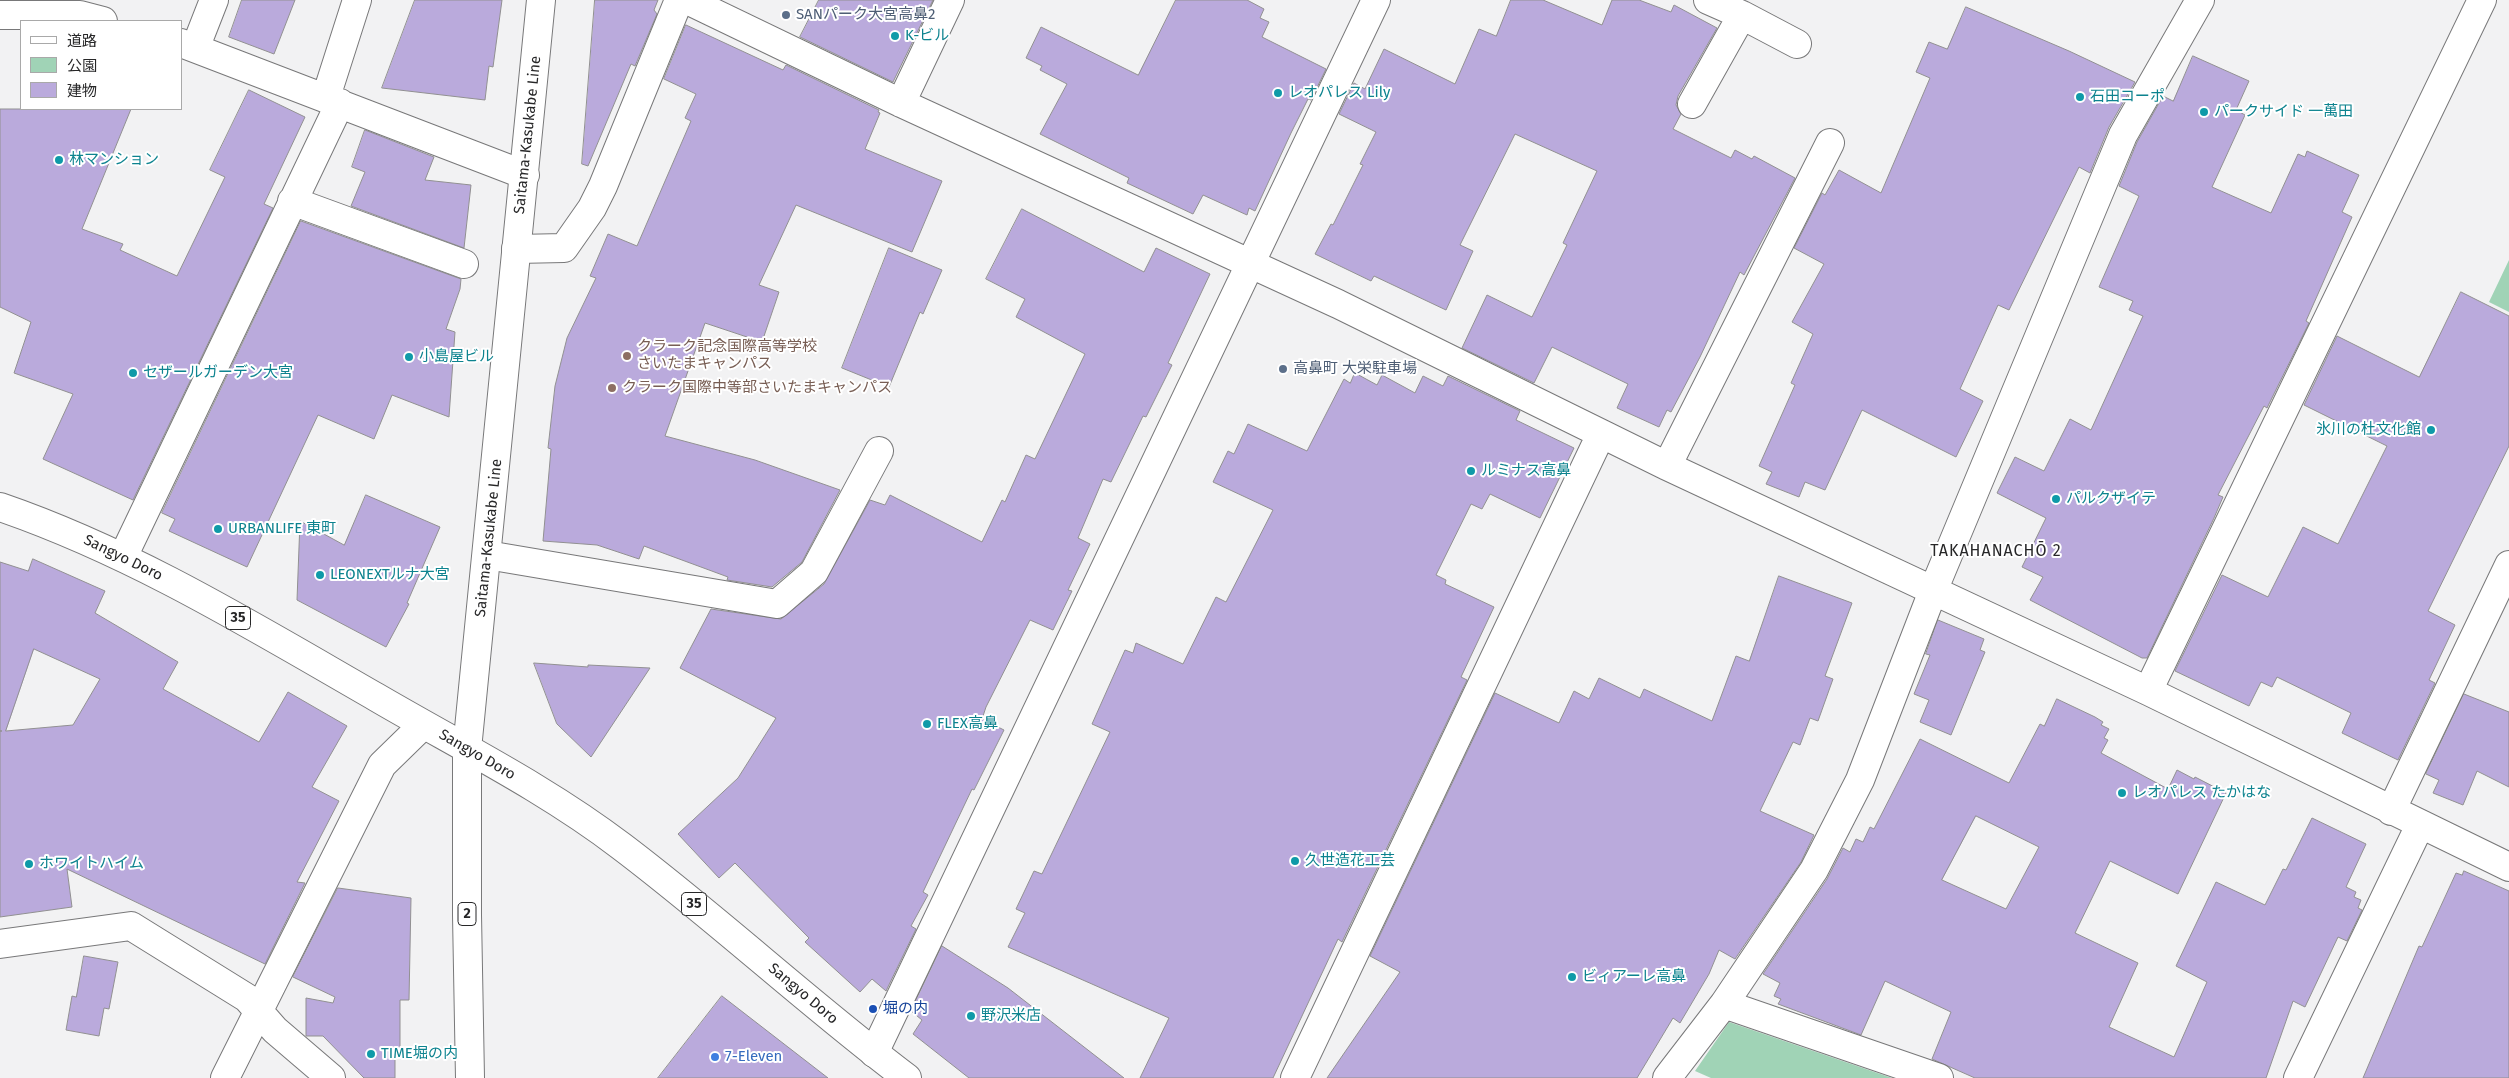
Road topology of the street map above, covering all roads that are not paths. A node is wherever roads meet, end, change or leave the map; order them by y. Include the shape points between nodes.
1 (214, 0) edge
2 (357, 0) edge
3 (541, 0) edge
4 (679, 0) edge
5 (687, 0) edge
6 (950, 0) edge
7 (1376, 0) edge
8 (1708, 0) edge
9 (2200, 0) edge
10 (2482, 0) edge
11 (1742, 14) junction
12 (0, 15) edge
13 (99, 20) edge
14 (189, 44) edge
15 (1797, 44) dead end
16 (333, 100) junction
17 (901, 102) junction
18 (1692, 104) dead end
19 (1830, 143) dead end
20 (524, 175) junction
21 (292, 201) junction
22 (516, 249) junction
23 (464, 264) dead end
24 (1250, 264) junction
25 (1602, 434) junction
26 (879, 450) dead end
27 (1667, 466) junction
28 (0, 506) edge
29 (488, 555) junction
30 (123, 557) junction
31 (2509, 565) edge
32 (1933, 591) junction
33 (2148, 691) junction
34 (423, 724) junction
35 (467, 749) junction
36 (2391, 811) junction
37 (2420, 825) junction
38 (2509, 867) edge
39 (0, 944) edge
40 (1724, 1004) junction
41 (260, 1010) junction
42 (874, 1053) junction
43 (225, 1078) edge
44 (331, 1078) edge
45 (470, 1078) edge
46 (907, 1078) edge
47 (1295, 1078) edge
48 (1667, 1078) edge
49 (1939, 1078) edge
50 (2298, 1078) edge

1 - 14 street
2 - 16 street
3 - 20 street, Saitama-Kasukabe Line / 2
4 - 22 street via 592,208 564,248
5 - 17 street
6 - 17 street
7 - 24 street
8 - 11 street
9 - 32 street via 2123,135
10 - 33 street
11 - 15 street
11 - 18 street
12 - 13 street via 80,15
14 - 16 street
16 - 20 street
16 - 21 street
17 - 24 street
19 - 27 street
20 - 22 street, Saitama-Kasukabe Line / 2
21 - 23 street
21 - 30 street
22 - 29 street, Saitama-Kasukabe Line / 2
24 - 25 street
24 - 42 street
25 - 27 street
25 - 47 street
26 - 29 street via 814,572 777,604
27 - 32 street
28 - 30 street, Sangyo Doro / 35 via 54,525
29 - 35 street, Saitama-Kasukabe Line / 2
30 - 34 street, Sangyo Doro / 35 via 200,596
31 - 36 street
32 - 33 street
32 - 40 street via 1860,780 1814,870
33 - 36 street
34 - 35 street, Sangyo Doro / 35
34 - 41 street via 382,765
35 - 42 street, Sangyo Doro / 35 via 548,795 620,845
35 - 45 street, Saitama-Kasukabe Line / 2
36 - 37 street
37 - 38 street
37 - 50 street
39 - 41 street via 131,926 247,998
40 - 48 street
40 - 49 street
41 - 43 street
41 - 44 street via 275,1030
42 - 46 street, Sangyo Doro / 35

